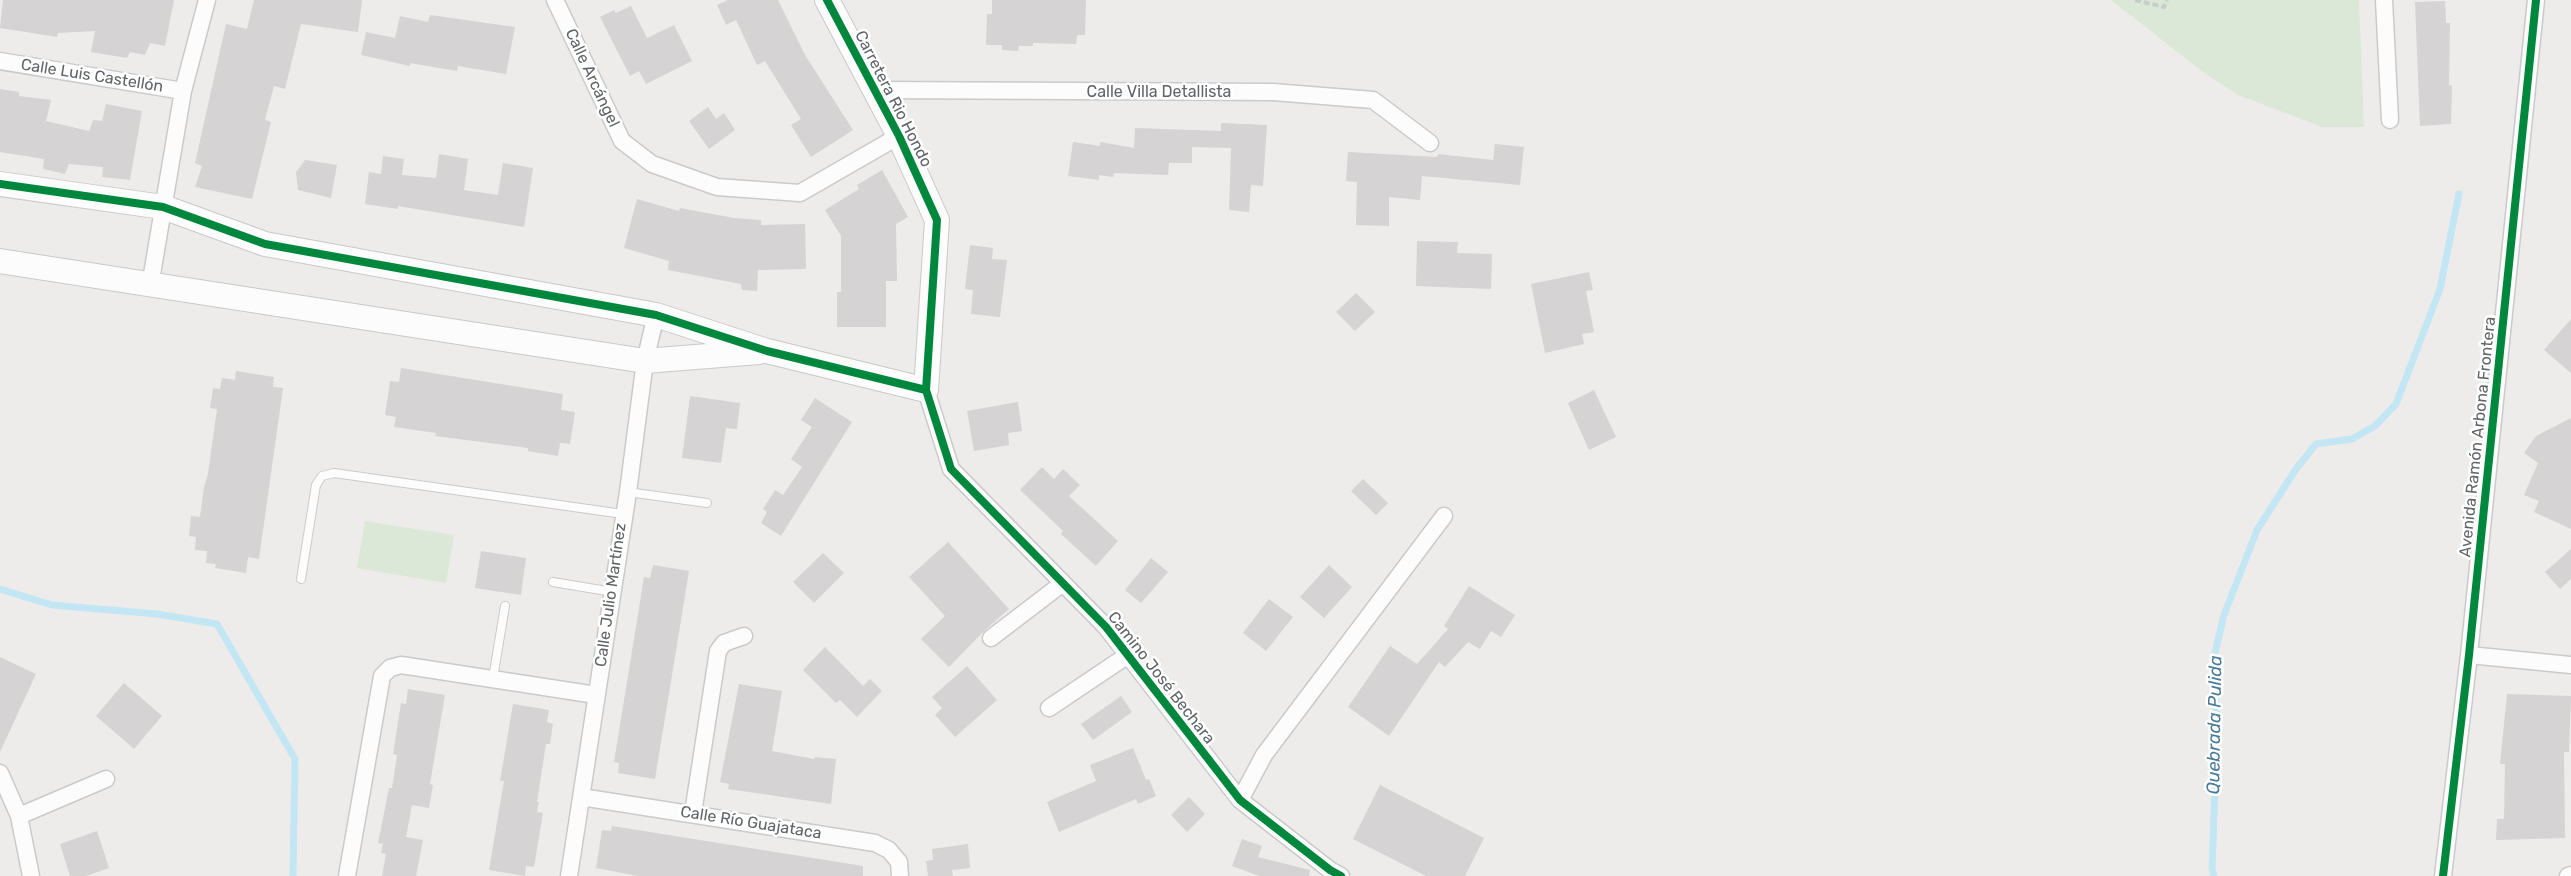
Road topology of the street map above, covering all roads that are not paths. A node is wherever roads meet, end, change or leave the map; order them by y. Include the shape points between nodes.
1 (207, 0) edge
2 (555, 0) edge
3 (827, 0) edge
4 (2384, 0) edge
5 (2536, 0) edge
6 (0, 61) edge
7 (874, 90) junction
8 (183, 91) junction
9 (2390, 120) dead end
10 (899, 136) junction
11 (1430, 143) dead end
12 (0, 184) edge
13 (163, 207) junction
14 (0, 261) edge
15 (150, 286) junction
16 (656, 315) junction
17 (767, 351) junction
18 (645, 361) junction
19 (926, 390) junction
20 (628, 492) junction
21 (707, 503) dead end
22 (623, 514) junction
23 (1444, 516) dead end
24 (301, 579) dead end
25 (553, 582) dead end
26 (1063, 583) junction
27 (613, 592) junction
28 (505, 606) dead end
29 (744, 636) dead end
30 (991, 638) dead end
31 (1128, 655) junction
32 (2469, 655) junction
33 (2571, 665) edge
34 (493, 678) junction
35 (597, 695) junction
36 (1049, 708) dead end
37 (0, 773) edge
38 (106, 779) dead end
39 (581, 797) junction
40 (1240, 800) junction
41 (693, 813) junction
42 (19, 816) junction
43 (31, 876) edge
44 (347, 876) edge
45 (569, 876) edge
46 (900, 876) edge
47 (1341, 876) edge
48 (2443, 876) edge

1 - 8 street
2 - 10 street, Calle Arcángel via 622,141 652,164 717,187 800,193
3 - 7 street, Carretera Rio Hondo
4 - 9 street
5 - 32 street, Avenida Ramón Arbona Frontera
6 - 8 street, Calle Luis Castellón
7 - 10 street, Carretera Rio Hondo
7 - 11 street, Calle Villa Detallista via 1273,92 1373,100
8 - 13 street
10 - 19 street, Carretera Rio Hondo via 937,220
12 - 13 street
13 - 15 street
13 - 16 street via 266,244
14 - 15 street
15 - 18 street
16 - 17 street
16 - 18 street, Calle Julio Martínez
17 - 18 street
17 - 19 street
18 - 20 street, Calle Julio Martínez
19 - 26 street, Camino José Bechara via 951,469
20 - 21 lane
20 - 22 street, Calle Julio Martínez
22 - 24 lane via 334,473 322,476 315,485
22 - 27 street, Calle Julio Martínez
23 - 40 street via 1264,755
25 - 27 lane
26 - 30 street
26 - 31 street, Camino José Bechara
27 - 35 street, Calle Julio Martínez
28 - 34 lane
29 - 41 street via 724,644 718,651
31 - 36 street
31 - 40 street, Camino José Bechara
32 - 33 street
32 - 48 street, Avenida Ramón Arbona Frontera
34 - 35 street
34 - 44 street via 401,665 382,676
35 - 39 street, Calle Julio Martínez
37 - 42 street
38 - 42 street
39 - 41 street, Calle Río Guajataca
39 - 45 street, Calle Julio Martínez
40 - 47 street, Camino José Bechara
41 - 46 street, Calle Río Guajataca via 875,843 889,850 899,862
42 - 43 street

